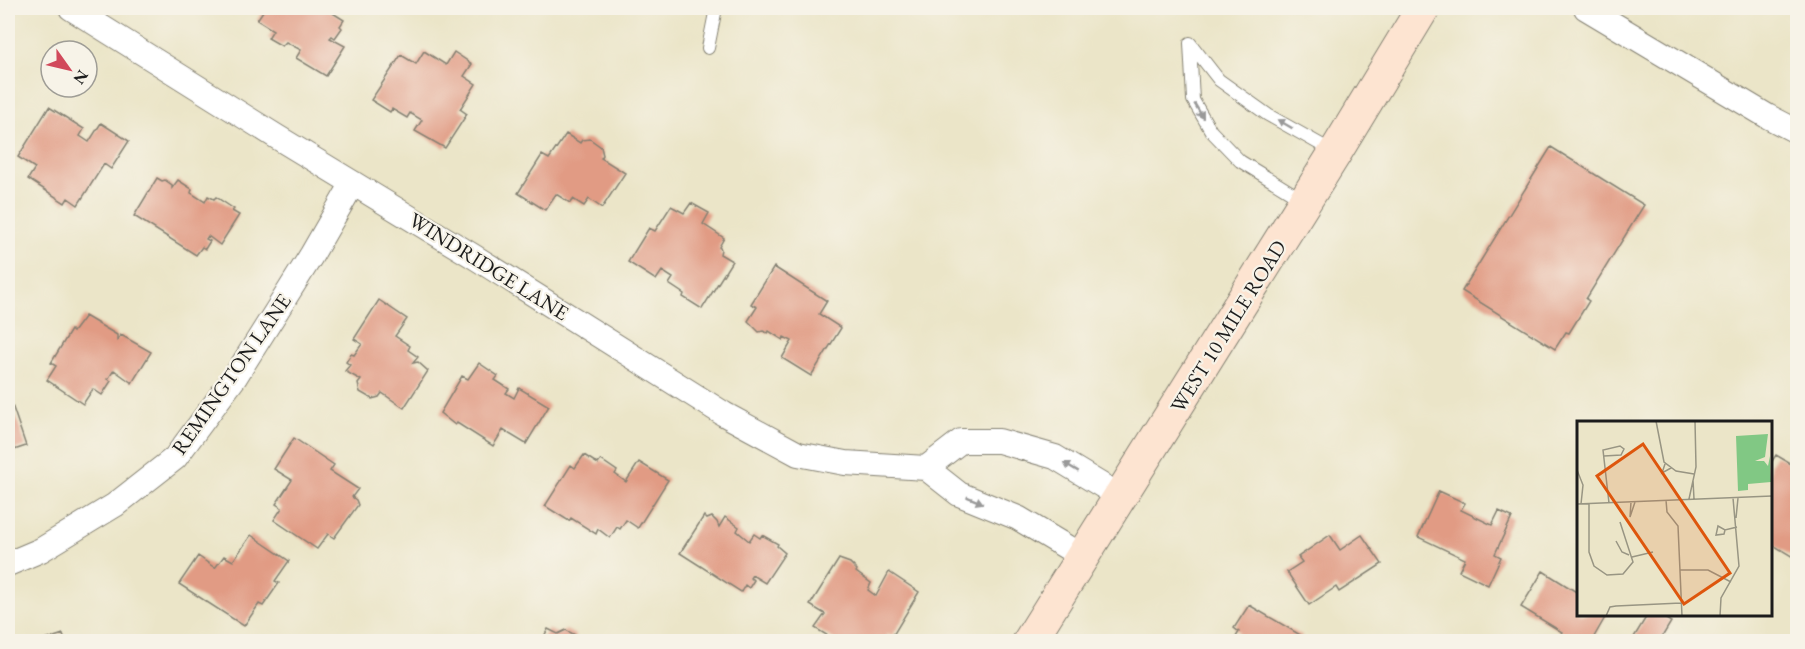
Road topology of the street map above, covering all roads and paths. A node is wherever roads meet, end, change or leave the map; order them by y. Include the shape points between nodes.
1 (71, 8) edge
2 (716, 8) edge
3 (1423, 8) edge
4 (1586, 8) edge
5 (708, 48) dead end
6 (1797, 132) edge
7 (1335, 153) junction
8 (353, 183) junction
9 (1305, 201) junction
10 (926, 468) junction
11 (1121, 497) junction
12 (1083, 557) junction
13 (8, 564) edge
14 (1029, 642) edge

1 - 8 street, WINDRIDGE LANE
2 - 5 lane
3 - 7 main road, WEST 10 MILE ROAD
4 - 6 street
7 - 9 main road, WEST 10 MILE ROAD
7 -> 9 lane via 1268,115 1219,80 1190,43 1193,100 1211,131 1240,161
8 - 10 street, WINDRIDGE LANE via 724,414 798,454 845,463
8 - 13 street, REMINGTON LANE via 235,377 175,458 115,505 41,550
9 - 11 main road, WEST 10 MILE ROAD
11 -> 10 street via 1055,457 999,441 961,441
10 -> 12 street via 959,494 1018,518
11 - 12 main road, WEST 10 MILE ROAD
12 - 14 main road, WEST 10 MILE ROAD

